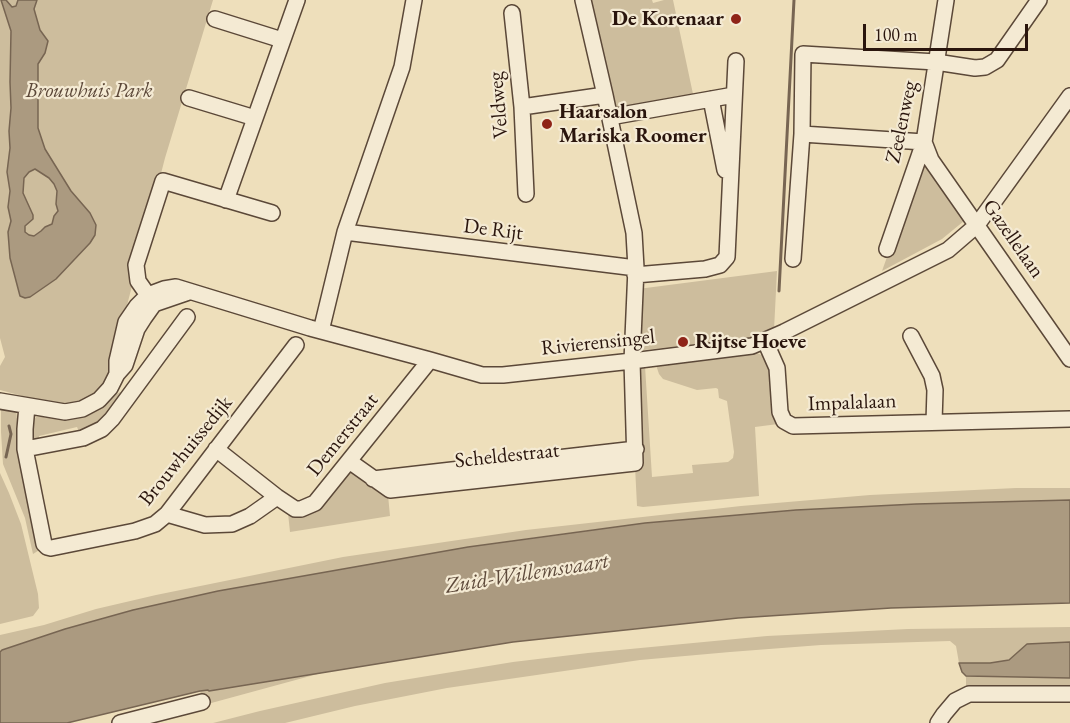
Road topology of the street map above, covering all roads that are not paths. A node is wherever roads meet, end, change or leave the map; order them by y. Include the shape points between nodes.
1 (297, 0) edge
2 (414, 0) edge
3 (583, 0) edge
4 (946, 0) edge
5 (1039, 0) edge
6 (512, 13) dead end
7 (215, 19) dead end
8 (282, 40) junction
9 (736, 62) dead end
10 (936, 62) junction
11 (605, 95) junction
12 (734, 95) junction
13 (1070, 96) edge
14 (189, 98) dead end
15 (711, 99) junction
16 (522, 107) junction
17 (610, 117) junction
18 (255, 118) junction
19 (802, 134) junction
20 (924, 142) junction
21 (730, 192) junction
22 (526, 194) dead end
23 (226, 200) junction
24 (272, 213) dead end
25 (977, 225) junction
26 (345, 232) junction
27 (887, 249) dead end
28 (793, 259) dead end
29 (636, 272) junction
30 (151, 300) junction
31 (187, 317) dead end
32 (321, 331) junction
33 (911, 336) dead end
34 (765, 341) junction
35 (296, 345) dead end
36 (1070, 359) edge
37 (430, 360) junction
38 (632, 361) junction
39 (0, 400) edge
40 (27, 406) junction
41 (1070, 419) edge
42 (934, 422) junction
43 (25, 449) junction
44 (216, 449) junction
45 (349, 461) junction
46 (277, 497) junction
47 (166, 514) junction
48 (1070, 693) edge
49 (202, 702) dead end
50 (120, 723) edge
51 (938, 723) edge

1 - 8 street
2 - 26 street via 402,67
3 - 11 street, Scheldestraat
4 - 10 street, Zeelenweg
5 - 10 street via 997,60 975,69
6 - 16 street, Veldweg
7 - 8 street
8 - 18 street
9 - 12 street
10 - 19 street via 803,54
10 - 20 street, Zeelenweg
11 - 16 street
11 - 17 street, Scheldestraat
12 - 15 street
12 - 21 street
13 - 25 street, Rivierensingel
14 - 18 street
15 - 17 street
15 - 21 street
16 - 22 street, Veldweg
17 - 29 street, Scheldestraat via 634,233
18 - 23 street
19 - 20 street
19 - 28 street
20 - 25 street, Gazellelaan via 931,160
20 - 27 street, Zeelenweg
21 - 29 street, De Rijt via 727,258 720,265
23 - 24 street
23 - 30 street via 163,181 136,265 138,281
25 - 34 street, Rivierensingel via 948,250
25 - 36 street, Gazellelaan
26 - 29 street, De Rijt
26 - 32 street
29 - 38 street, Scheldestraat
30 - 32 street, Rivierensingel via 164,289 176,287
30 - 40 street via 137,306 126,322 117,374 99,400 65,412
31 - 43 street via 102,429 83,438
32 - 37 street, Rivierensingel
33 - 42 street via 932,376
34 - 38 street, Rivierensingel via 752,346
34 - 42 street, Impalalaan via 777,368 780,412 784,421 793,426
35 - 44 street, Brouwhuissedijk
37 - 38 street, Rivierensingel via 482,375
37 - 45 street, Demerstraat
38 - 45 street, Scheldestraat via 636,463 390,490
39 - 40 street
40 - 43 street, Brouwhuissedijk
41 - 42 street, Impalalaan
43 - 47 street, Brouwhuissedijk via 47,547 135,531 155,524
44 - 46 street, Demerstraat
44 - 47 street, Brouwhuissedijk
45 - 46 street, Demerstraat via 315,503 295,509
46 - 47 street via 232,524 205,525
48 - 51 street via 969,694 955,701
49 - 50 street

